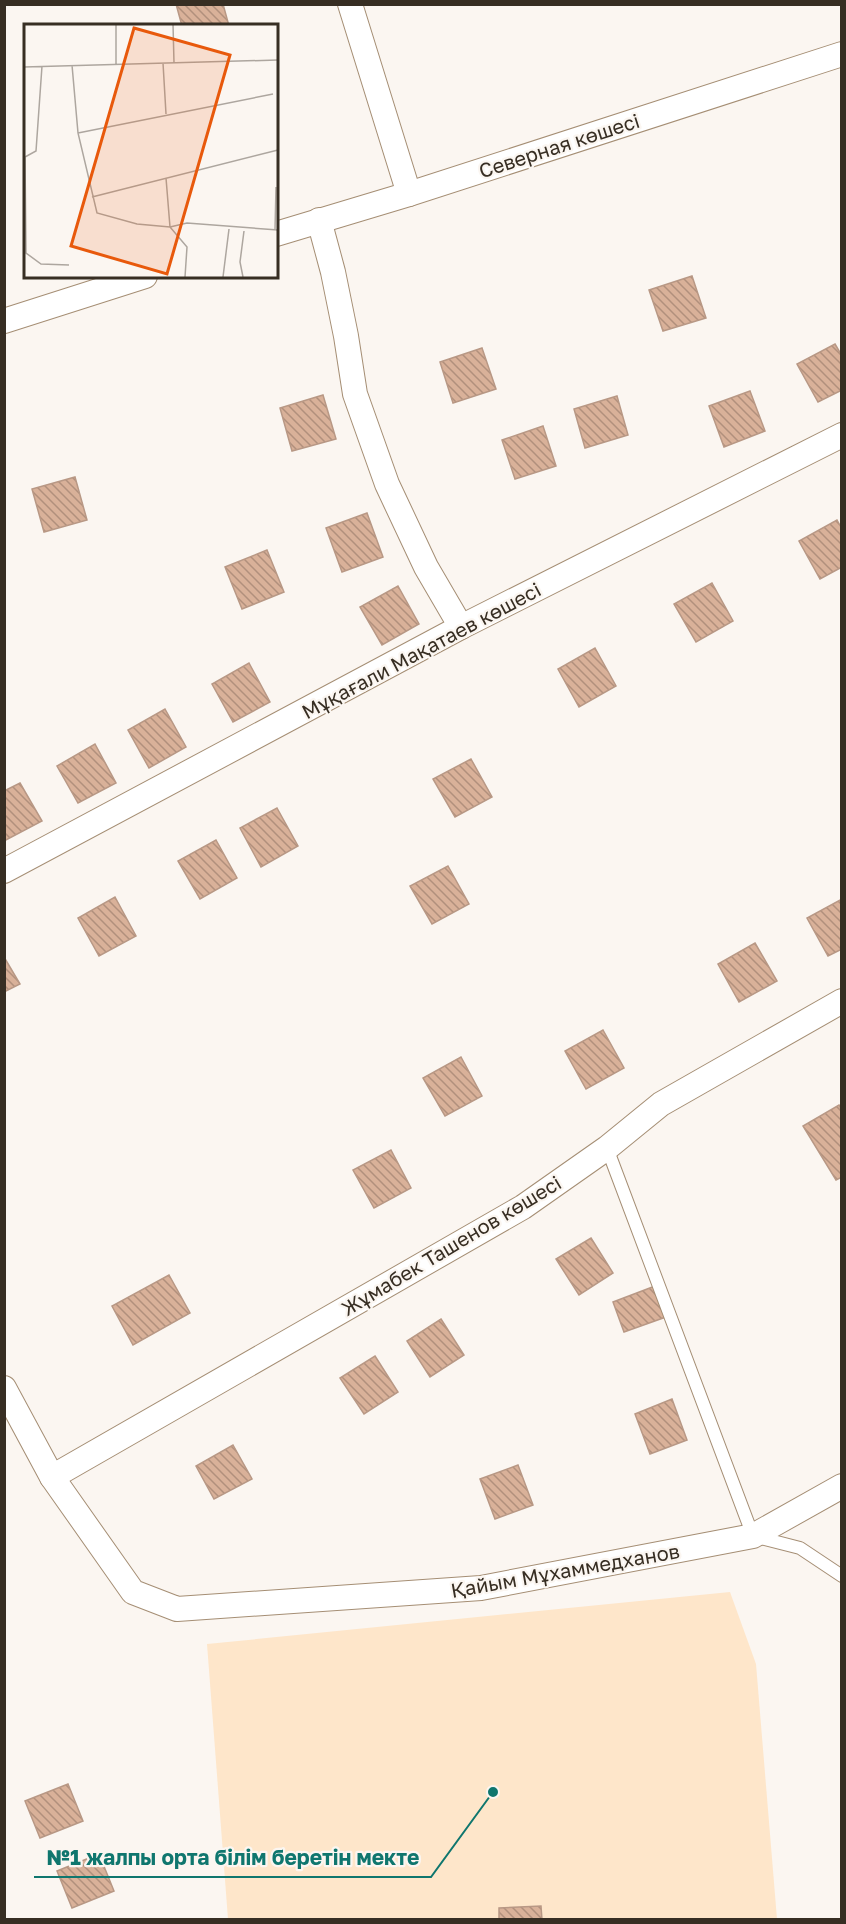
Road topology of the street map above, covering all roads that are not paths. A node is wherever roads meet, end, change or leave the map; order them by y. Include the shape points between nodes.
1 (350, 4) edge
2 (842, 54) edge
3 (409, 194) junction
4 (319, 220) junction
5 (278, 233) edge
6 (139, 278) edge
7 (4, 321) edge
8 (842, 435) edge
9 (461, 627) junction
10 (4, 871) edge
11 (842, 1001) edge
12 (607, 1148) junction
13 (4, 1388) edge
14 (52, 1477) junction
15 (842, 1486) edge
16 (753, 1536) junction
17 (842, 1576) edge

1 - 3 street
2 - 3 street, Северная көшесі
3 - 4 street, Северная көшесі
4 - 5 street, Северная көшесі
4 - 9 street via 359,406 387,484 426,567
6 - 7 street
8 - 9 street, Мұқағали Мақатаев көшесі
9 - 10 street, Мұқағали Мақатаев көшесі
11 - 12 street, Жұмабек Ташенов көшесі via 660,1104
12 - 14 street, Жұмабек Ташенов көшесі via 523,1207
12 - 16 lane
13 - 14 street
14 - 16 street, Қайым Мұхаммедханов via 133,1592 177,1609 481,1588
15 - 16 street, Қайым Мұхаммедханов
16 - 17 lane via 800,1548

